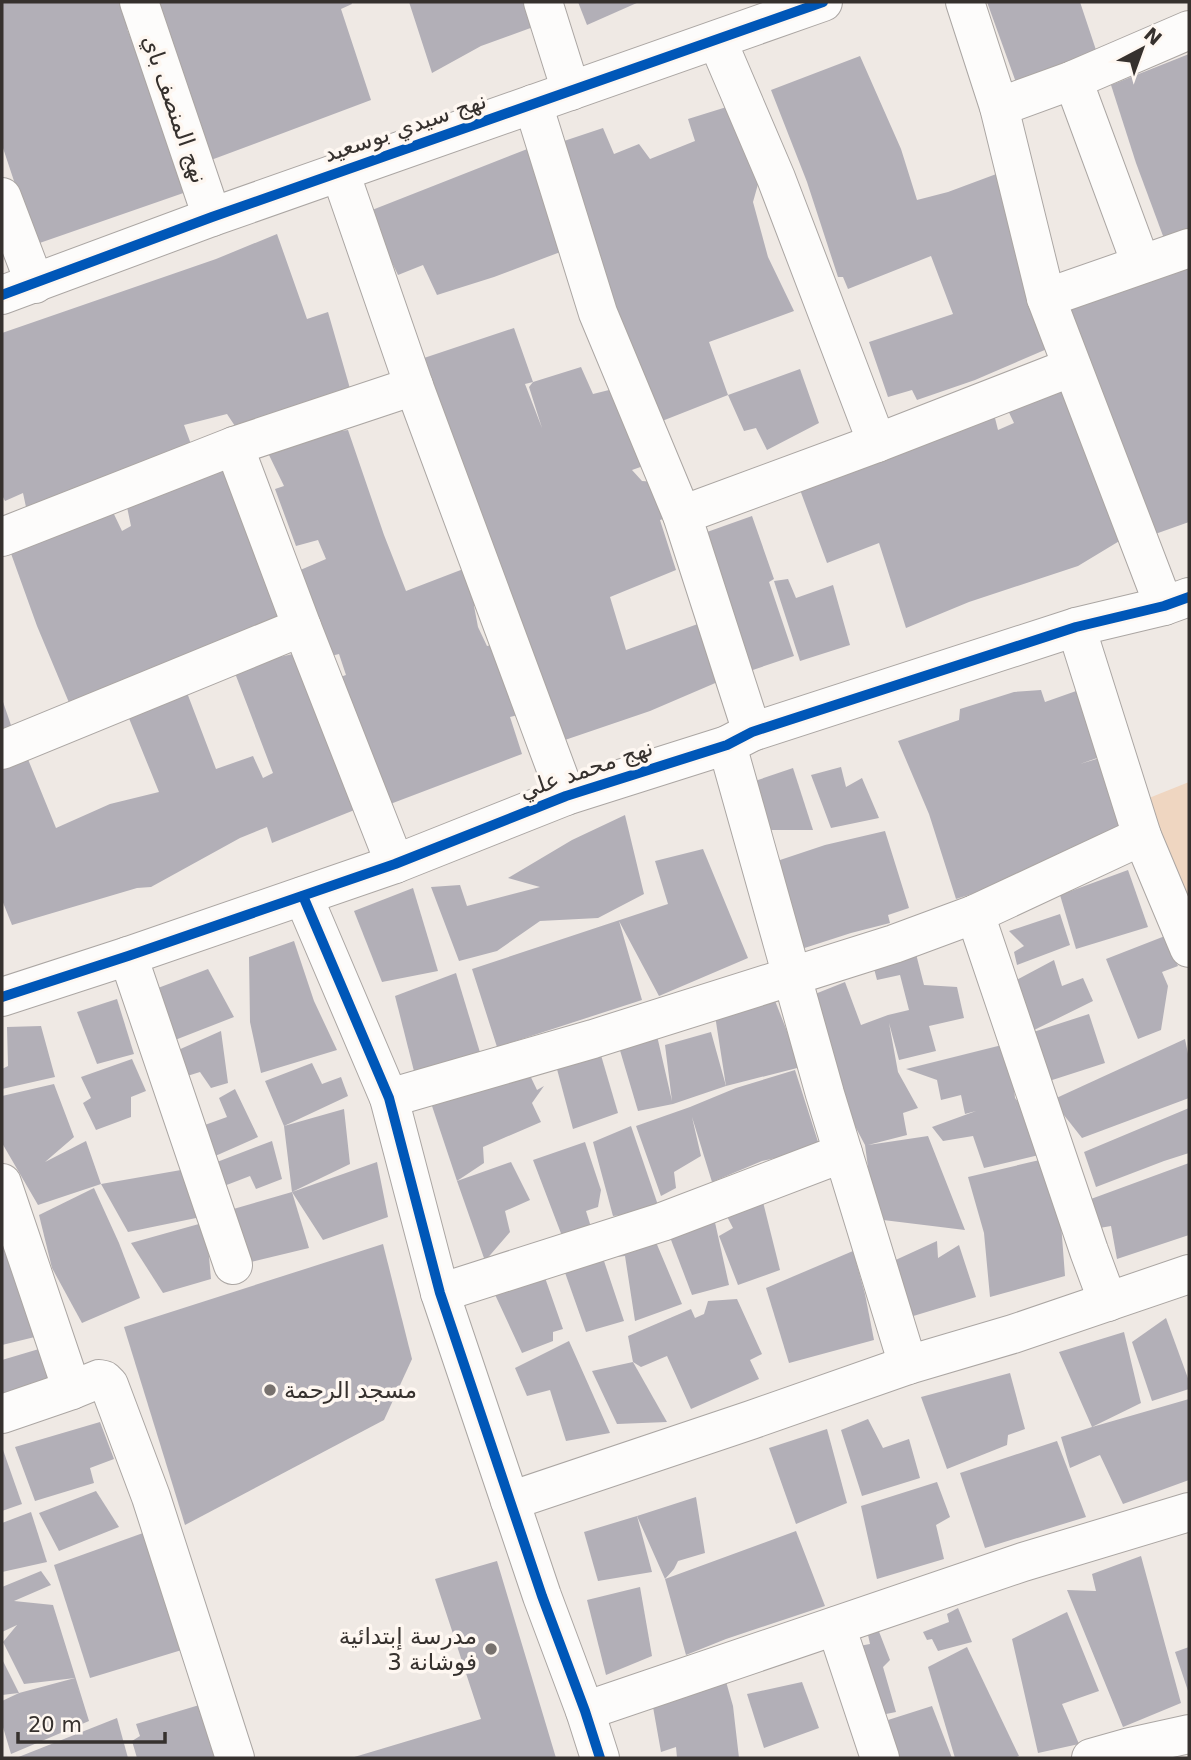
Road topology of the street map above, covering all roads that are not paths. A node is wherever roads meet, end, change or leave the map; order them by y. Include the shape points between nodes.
1 (139, 2) edge
2 (543, 2) edge
3 (823, 2) edge
4 (965, 2) edge
5 (1189, 30) edge
6 (718, 40) junction
7 (1073, 80) junction
8 (571, 90) junction
9 (533, 104) junction
10 (999, 107) junction
11 (340, 172) junction
12 (2, 197) edge
13 (212, 217) junction
14 (1189, 248) edge
15 (1141, 264) junction
16 (18, 289) edge
17 (1046, 298) junction
18 (1072, 368) junction
19 (414, 386) junction
20 (877, 443) junction
21 (234, 446) junction
22 (682, 515) junction
23 (2, 537) edge
24 (1177, 601) edge
25 (302, 627) junction
26 (1076, 627) junction
27 (740, 738) junction
28 (2, 750) edge
29 (565, 796) junction
30 (1142, 836) junction
31 (395, 864) junction
32 (303, 896) junction
33 (975, 914) junction
34 (1189, 948) edge
35 (128, 956) junction
36 (791, 976) junction
37 (2, 997) edge
38 (389, 1098) junction
39 (843, 1153) junction
40 (2, 1182) edge
41 (233, 1265) dead end
42 (1189, 1274) edge
43 (440, 1293) junction
44 (1108, 1302) junction
45 (908, 1365) junction
46 (72, 1390) junction
47 (2, 1414) edge
48 (510, 1501) junction
49 (1189, 1512) edge
50 (836, 1626) junction
51 (585, 1712) junction
52 (1189, 1734) edge
53 (235, 1758) edge
54 (600, 1758) edge
55 (880, 1758) edge
56 (1091, 1758) edge

1 - 13 street, نهج المنصف باي
2 - 8 street
3 - 6 street, نهج سيدي بوسعيد
4 - 10 street
5 - 7 street
6 - 8 street, نهج سيدي بوسعيد
6 - 20 street
7 - 10 street
7 - 15 street
8 - 9 street, نهج سيدي بوسعيد
9 - 11 street, نهج سيدي بوسعيد
9 - 22 street via 598,313
10 - 17 street
11 - 13 street, نهج سيدي بوسعيد
11 - 19 street
12 - 16 street
13 - 16 street, نهج سيدي بوسعيد
14 - 15 street
15 - 17 street
17 - 18 street
18 - 20 street
18 - 24 street
19 - 21 street
19 - 29 street
20 - 22 street
21 - 23 street
21 - 25 street
22 - 27 street
24 - 26 street, نهج محمد علي
25 - 28 street
25 - 31 street
26 - 27 street, نهج محمد علي
26 - 30 street
27 - 29 street, نهج محمد علي
27 - 36 street
29 - 31 street, نهج محمد علي
30 - 33 street
30 - 34 street
31 - 32 street, نهج محمد علي
32 - 35 street, نهج محمد علي
32 - 38 street
33 - 36 street
33 - 44 street
35 - 37 street, نهج محمد علي
35 - 41 street
36 - 38 street
36 - 39 street
38 - 43 street
39 - 43 street via 662,1222
39 - 45 street
40 - 46 street
42 - 44 street
43 - 48 street
44 - 45 street
45 - 48 street
46 - 47 street
46 - 53 street via 99,1379 109,1385 151,1497
48 - 51 street
49 - 50 street
50 - 51 street
50 - 55 street
51 - 54 street
52 - 56 street

